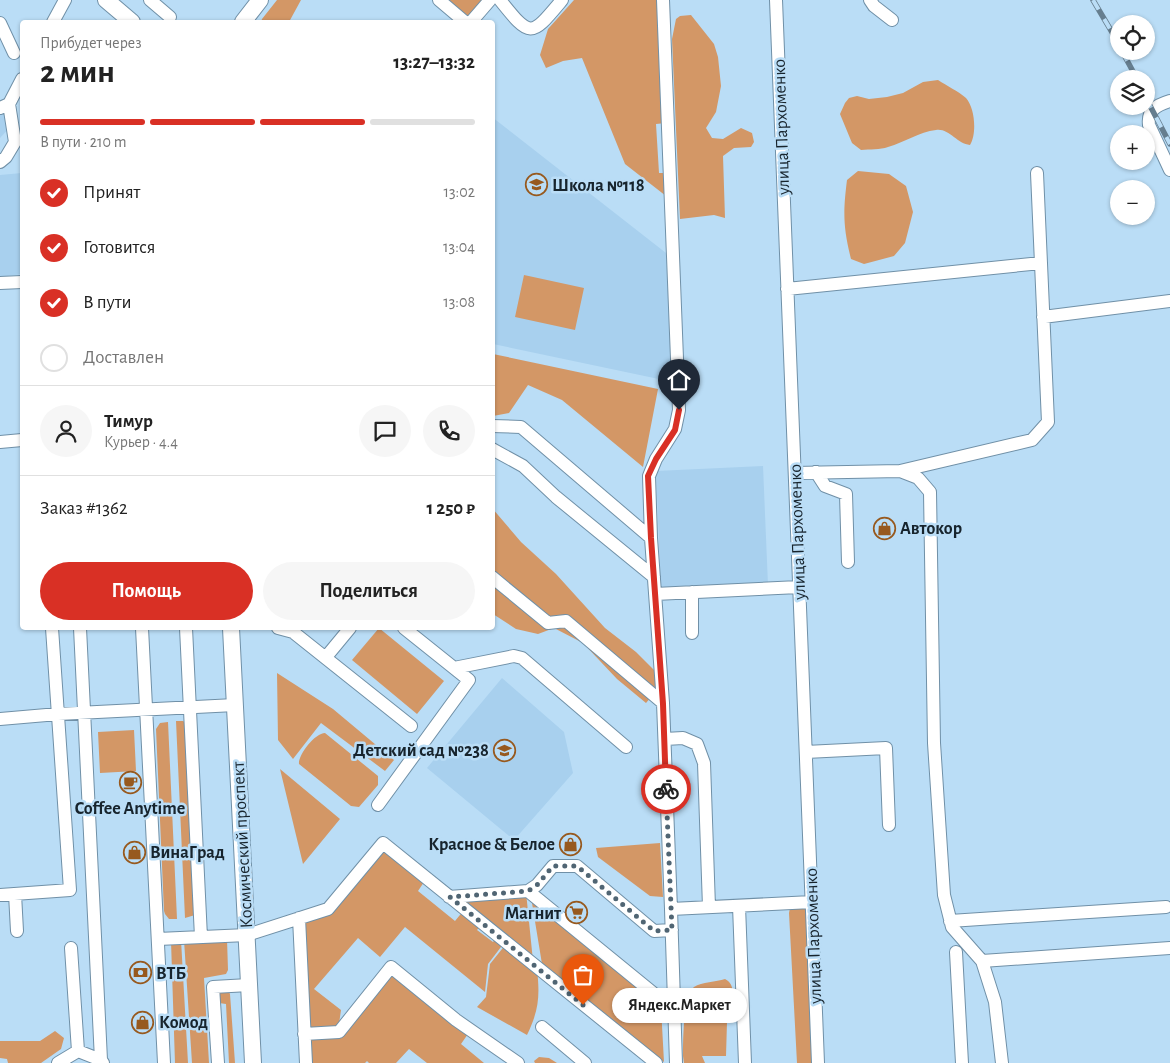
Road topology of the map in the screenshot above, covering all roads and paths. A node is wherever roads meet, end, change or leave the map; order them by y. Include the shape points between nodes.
1 (65, 0) edge
2 (106, 0) edge
3 (150, 0) edge
4 (260, 0) edge
5 (439, 0) edge
6 (490, 0) edge
7 (500, 0) edge
8 (562, 0) edge
9 (663, 0) edge
10 (776, 0) edge
11 (870, 0) edge
12 (170, 17) dead end
13 (54, 20) edge
14 (130, 20) edge
15 (245, 20) edge
16 (463, 20) edge
17 (473, 20) edge
18 (892, 20) dead end
19 (0, 24) edge
20 (14, 53) dead end
21 (20, 82) edge
22 (1170, 101) edge
23 (4, 106) edge
24 (0, 162) edge
25 (1170, 170) edge
26 (1037, 173) dead end
27 (1041, 263) junction
28 (20, 282) edge
29 (0, 283) edge
30 (787, 289) junction
31 (1170, 301) edge
32 (1043, 317) junction
33 (495, 426) edge
34 (20, 440) edge
35 (0, 442) edge
36 (495, 451) edge
37 (900, 471) junction
38 (816, 472) junction
39 (794, 473) junction
40 (651, 538) junction
41 (848, 562) dead end
42 (654, 577) junction
43 (495, 580) edge
44 (799, 587) junction
45 (692, 592) junction
46 (655, 594) junction
47 (52, 630) edge
48 (80, 630) edge
49 (142, 630) edge
50 (186, 630) edge
51 (231, 630) edge
52 (286, 630) edge
53 (348, 630) edge
54 (406, 630) edge
55 (692, 633) dead end
56 (326, 657) junction
57 (454, 668) junction
58 (663, 704) junction
59 (235, 705) junction
60 (190, 707) junction
61 (146, 710) junction
62 (84, 713) junction
63 (58, 714) junction
64 (0, 719) edge
65 (411, 726) dead end
66 (664, 739) junction
67 (626, 747) dead end
68 (806, 752) junction
69 (378, 805) dead end
70 (890, 825) dead end
71 (528, 891) junction
72 (15, 894) junction
73 (0, 895) edge
74 (450, 897) junction
75 (812, 902) junction
76 (739, 906) junction
77 (709, 907) junction
78 (1166, 907) dead end
79 (671, 909) junction
80 (299, 918) junction
81 (950, 920) junction
82 (672, 930) junction
83 (17, 931) dead end
84 (247, 935) junction
85 (201, 937) junction
86 (158, 939) junction
87 (71, 948) dead end
88 (1170, 948) edge
89 (956, 952) dead end
90 (982, 961) junction
91 (249, 985) junction
92 (674, 1011) junction
93 (542, 1027) dead end
94 (304, 1034) junction
95 (78, 1051) junction
96 (102, 1062) edge
97 (58, 1063) edge
98 (164, 1063) edge
99 (218, 1063) edge
100 (253, 1063) edge
101 (306, 1063) edge
102 (518, 1063) edge
103 (585, 1063) edge
104 (656, 1063) edge
105 (676, 1063) edge
106 (745, 1063) edge
107 (818, 1063) edge
108 (962, 1063) edge
109 (1002, 1063) edge

1 - 13 street
2 - 14 main road
3 - 12 street
4 - 15 main road
5 - 16 street
6 - 17 street
7 - 8 street via 519,24 534,29
9 - 40 street via 679,410 675,430 648,476
10 - 30 street, улица Пархоменко
11 - 18 street
19 - 20 street
21 - 23 street
22 - 25 street via 1152,110 1148,118
23 - 24 street via 15,142
26 - 27 street
27 - 30 street
27 - 32 street
28 - 29 street
30 - 39 street, улица Пархоменко
31 - 32 street
32 - 37 street via 1048,422 1032,440
33 - 40 street via 521,427
34 - 35 street
36 - 42 street via 522,466
37 - 38 street
37 - 81 street via 918,478 930,492 934,743 944,895
38 - 39 street
38 - 41 street via 825,486 846,494
39 - 44 street, улица Пархоменко
40 - 42 street
42 - 46 street
43 - 58 street via 548,624 566,621
44 - 45 street
44 - 68 street, улица Пархоменко
45 - 46 street
45 - 55 street
46 - 58 street
47 - 63 street
48 - 62 street
49 - 61 street
50 - 60 street
51 - 59 main road, Космический проспект
52 - 56 street
53 - 56 street
54 - 57 street
56 - 65 street
57 - 67 street via 514,656 522,658
57 - 69 street via 470,680
58 - 66 street
59 - 60 street
59 - 84 main road, Космический проспект
60 - 61 street
60 - 85 street
61 - 62 street
61 - 86 street
62 - 63 street
62 - 96 street
63 - 64 street
63 - 72 street via 70,890
66 - 77 street via 683,738 697,744 704,763
66 - 79 street
68 - 70 street via 886,748
68 - 75 street, улица Пархоменко
71 - 74 street
71 - 82 street via 553,866 577,866 654,931
71 - 92 street
72 - 73 street
72 - 83 street
74 - 80 street via 383,843 328,909
74 - 104 street
75 - 76 street
75 - 107 street, улица Пархоменко
76 - 77 street
76 - 106 street
77 - 79 street
78 - 81 street
79 - 82 street
80 - 84 street
80 - 94 street
81 - 90 street via 952,927
82 - 92 street
84 - 85 street
84 - 91 main road, Космический проспект
85 - 86 street
86 - 98 street
87 - 95 street
88 - 90 street
89 - 108 street
90 - 109 street via 995,1002
91 - 99 street via 213,987
91 - 100 main road, Космический проспект
92 - 105 street
93 - 103 street
94 - 101 street
94 - 102 street via 339,1032 391,967 456,1020
95 - 96 street
95 - 97 street

